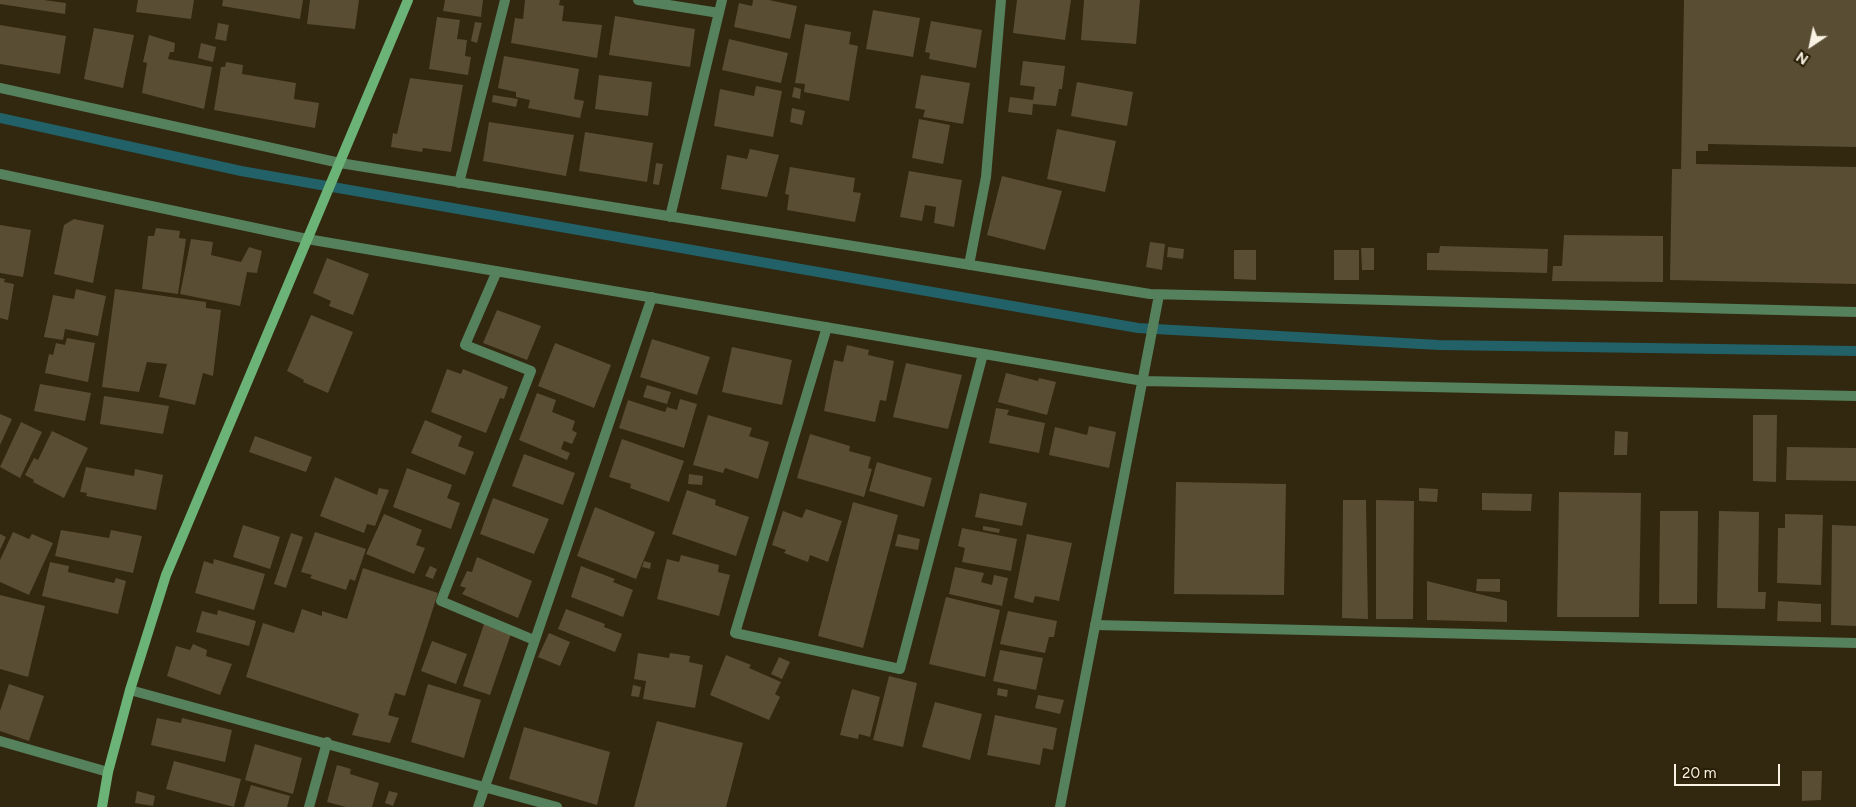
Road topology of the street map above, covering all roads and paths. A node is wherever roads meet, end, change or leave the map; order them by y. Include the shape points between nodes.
1 (408, 0) edge
2 (505, 0) edge
3 (638, 0) edge
4 (722, 0) edge
5 (1001, 0) edge
6 (719, 13) junction
7 (0, 88) edge
8 (340, 163) junction
9 (0, 174) edge
10 (460, 182) junction
11 (670, 217) junction
12 (308, 239) junction
13 (969, 265) junction
14 (497, 271) junction
15 (1159, 294) junction
16 (652, 297) junction
17 (1856, 312) edge
18 (827, 327) junction
19 (983, 354) junction
20 (1143, 381) junction
21 (1856, 396) edge
22 (1096, 625) junction
23 (534, 640) junction
24 (1856, 643) edge
25 (130, 690) junction
26 (0, 741) edge
27 (327, 742) junction
28 (108, 772) junction
29 (483, 786) junction
30 (102, 807) edge
31 (310, 807) edge
32 (478, 807) edge
33 (557, 807) edge
34 (1060, 807) edge

1 - 8 street
2 - 10 street
3 - 6 street
4 - 6 street
5 - 13 street via 986,177
6 - 11 street
7 - 8 street
8 - 10 street
8 - 12 street
9 - 12 street
10 - 11 street
11 - 13 street
12 - 14 street
12 - 25 street via 166,575
13 - 15 street
14 - 16 street
14 - 23 street via 465,345 531,371 441,602
15 - 17 street
15 - 20 street
16 - 18 street
16 - 23 street
18 - 19 street
18 - 19 street via 735,633 900,669
19 - 20 street
20 - 21 street
20 - 22 street
22 - 24 street
22 - 34 street
23 - 29 street
25 - 27 street
25 - 28 street
26 - 28 street
27 - 29 street
27 - 31 street
28 - 30 street
29 - 32 street
29 - 33 street

